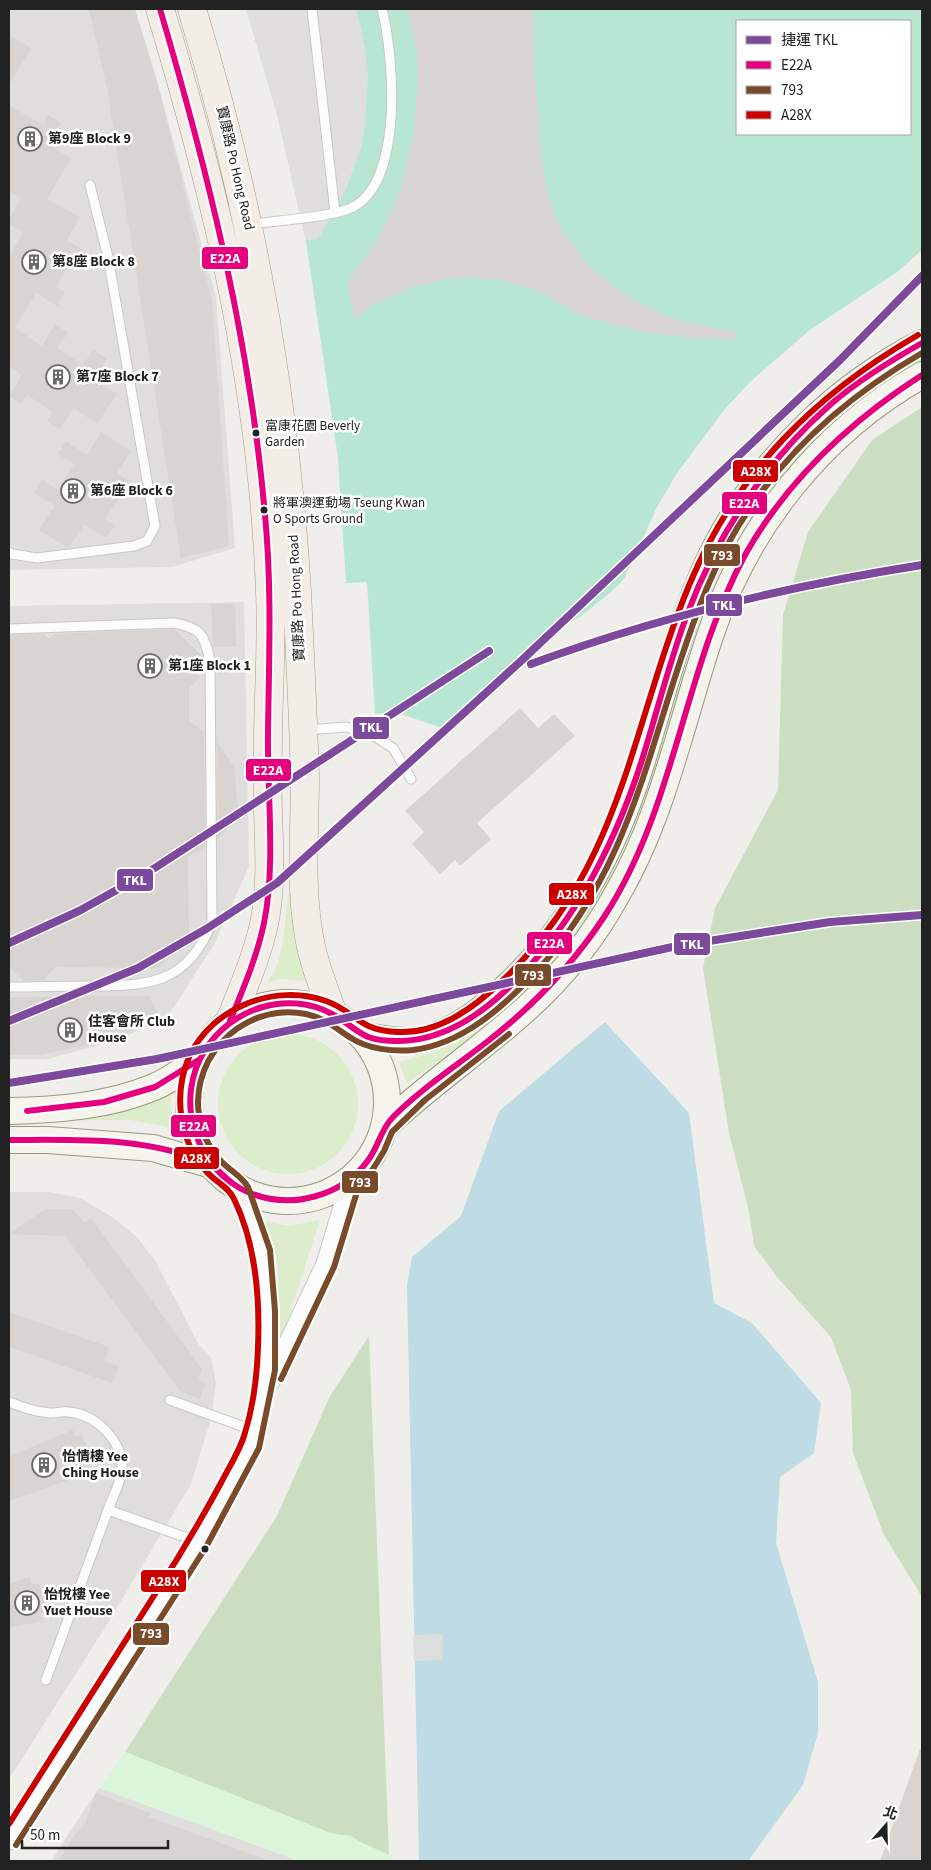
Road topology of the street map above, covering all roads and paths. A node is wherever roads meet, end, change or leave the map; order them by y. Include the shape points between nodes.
1 (160, 9) edge
2 (192, 9) edge
3 (312, 9) edge
4 (382, 9) edge
5 (90, 185) dead end
6 (335, 212) junction
7 (249, 225) junction
8 (922, 343) edge
9 (922, 376) edge
10 (9, 552) edge
11 (9, 629) edge
12 (304, 730) junction
13 (411, 779) dead end
14 (9, 987) edge
15 (333, 1014) junction
16 (230, 1021) junction
17 (360, 1035) junction
18 (197, 1061) junction
19 (9, 1111) edge
20 (384, 1127) junction
21 (9, 1140) edge
22 (212, 1165) junction
23 (352, 1177) junction
24 (238, 1187) junction
25 (264, 1395) junction
26 (170, 1400) dead end
27 (9, 1402) edge
28 (255, 1431) junction
29 (108, 1510) junction
30 (198, 1542) junction
31 (46, 1680) dead end
32 (9, 1840) edge

1 - 16 main road, 寶康路 Po Hong Road via 199,144 235,292 248,367 265,518 270,594 267,792 270,882 264,925
2 - 7 main road, 寶康路 Po Hong Road via 229,137
3 - 6 lane
4 - 6 lane via 393,77 385,154 368,194 353,206
5 - 10 lane via 108,257 155,526 147,541 134,546 37,558
6 - 7 lane
7 - 12 main road, 寶康路 Po Hong Road via 284,440 292,516
8 - 17 main road via 848,390 799,433 748,494 724,531 706,566 682,628 640,770 619,827 578,905 544,950 496,998 449,1030 413,1041
9 - 20 main road via 872,408 822,452 784,493 746,552 710,635 650,827 617,896 587,942 528,1007 419,1094
11 - 14 lane via 174,623 194,627 205,639 210,660 212,903 212,922 203,944 190,960 151,982 124,986
12 - 13 lane via 346,727 371,734 393,748
12 - 15 main road, 寶康路 Po Hong Road via 304,883 308,931 316,967
15 - 16 main road via 307,1005 280,1003 254,1009
15 - 17 main road
16 - 18 main road via 206,1046
17 - 20 main road via 375,1055 384,1078 387,1103
18 - 19 main road via 155,1087 104,1102
18 - 22 main road via 191,1079 190,1117 194,1136
20 - 23 main road via 377,1146
21 - 22 main road via 153,1148
22 - 24 main road
23 - 24 main road via 326,1193 299,1200 267,1198
23 - 25 street via 326,1264
24 - 25 street via 261,1254 269,1354
25 - 28 street
26 - 28 lane
27 - 29 lane via 28,1410 90,1418 107,1431 118,1449 122,1470
28 - 30 street via 251,1445
29 - 30 lane
29 - 31 lane
30 - 32 street

